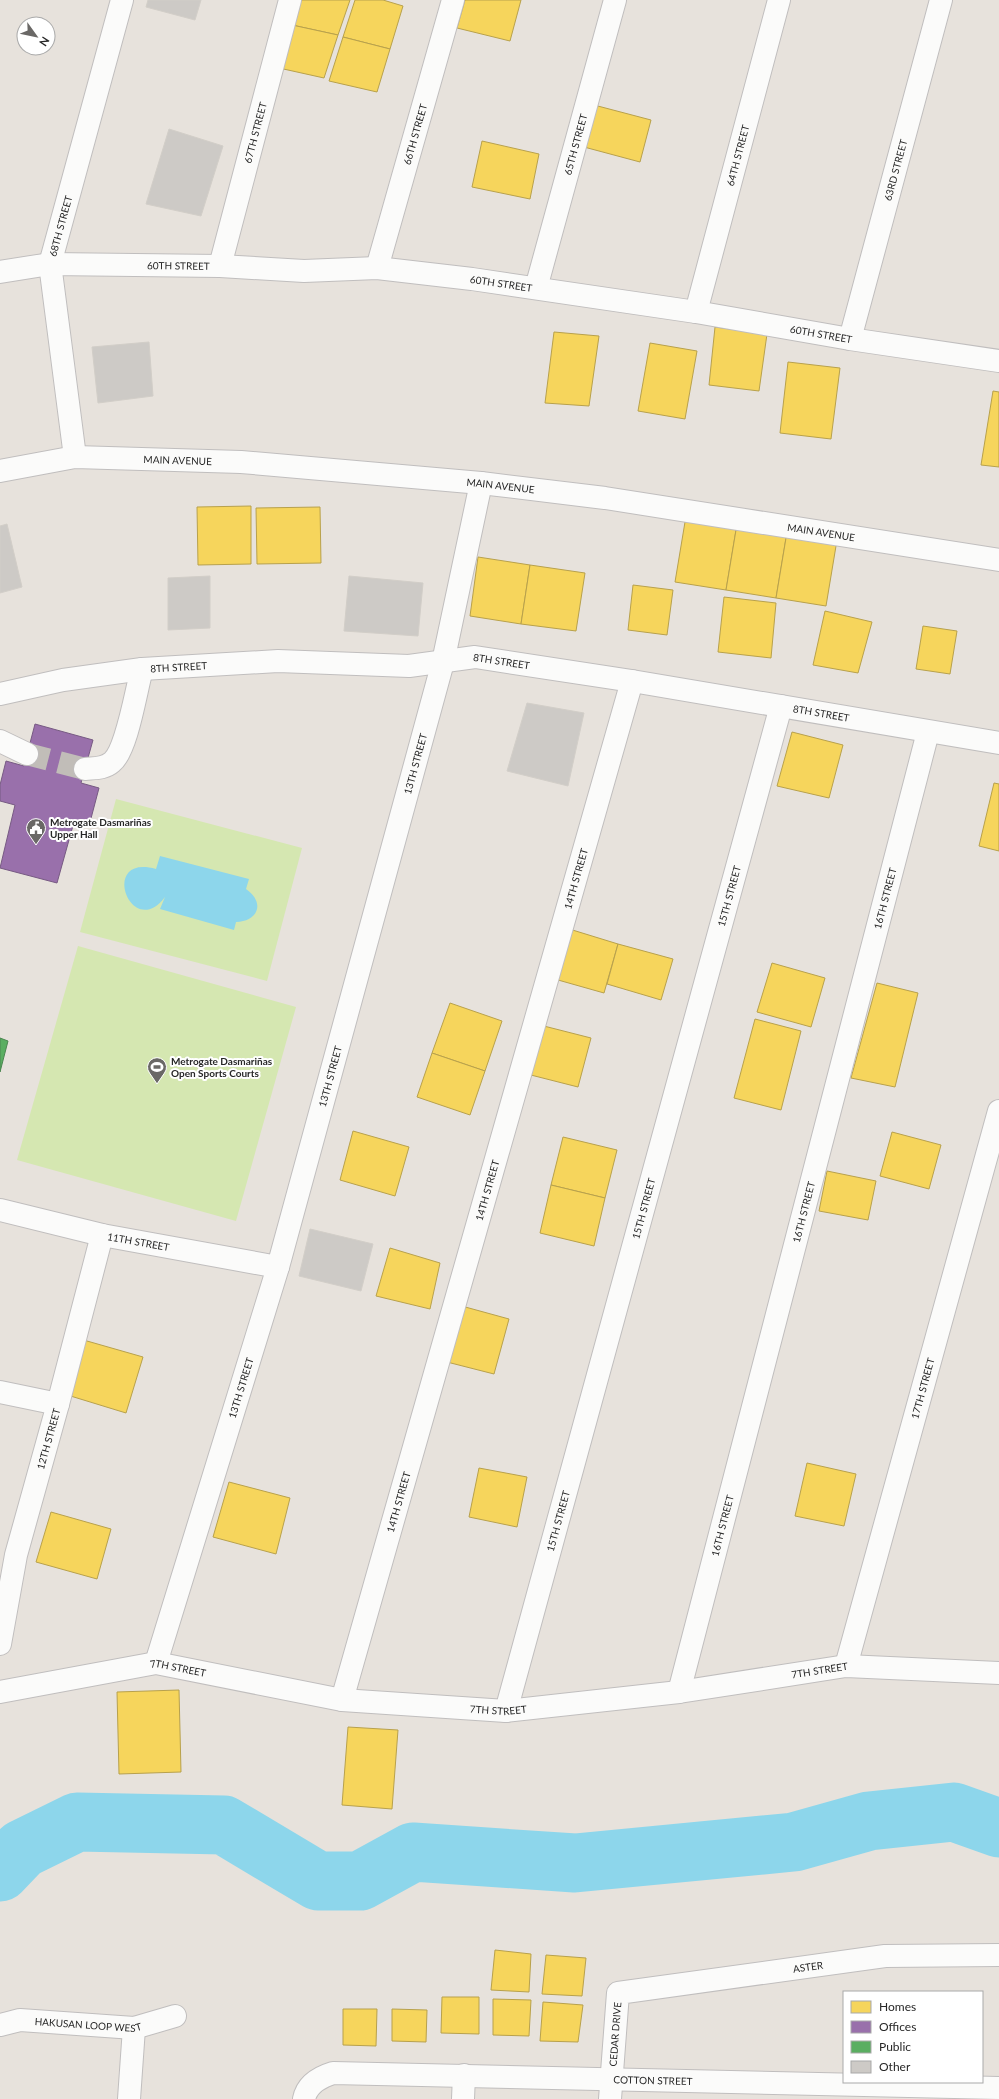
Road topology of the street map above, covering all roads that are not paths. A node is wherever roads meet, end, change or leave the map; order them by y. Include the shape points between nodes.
1 (122, 0) edge
2 (290, 0) edge
3 (452, 0) edge
4 (615, 0) edge
5 (779, 0) edge
6 (941, 0) edge
7 (50, 264) junction
8 (220, 266) junction
9 (377, 268) junction
10 (0, 272) edge
11 (536, 288) junction
12 (696, 312) junction
13 (850, 339) junction
14 (999, 361) edge
15 (74, 457) junction
16 (0, 471) edge
17 (481, 483) junction
18 (999, 560) edge
19 (442, 662) junction
20 (142, 669) junction
21 (632, 681) junction
22 (0, 694) edge
23 (781, 706) junction
24 (928, 732) junction
25 (0, 741) edge
26 (999, 743) edge
27 (28, 754) tunnel mouth
28 (85, 769) tunnel mouth
29 (999, 1111) edge
30 (0, 1210) edge
31 (102, 1235) junction
32 (278, 1267) junction
33 (0, 1392) edge
34 (58, 1404) junction
35 (8, 1554) edge
36 (0, 1644) edge
37 (156, 1663) junction
38 (846, 1666) junction
39 (999, 1673) edge
40 (0, 1692) edge
41 (679, 1692) junction
42 (342, 1700) junction
43 (506, 1711) junction
44 (999, 1956) edge
45 (618, 1993) joint
46 (175, 2016) dead end
47 (0, 2025) edge
48 (134, 2028) junction
49 (464, 2075) junction
50 (612, 2078) junction
51 (999, 2088) edge
52 (307, 2092) edge
53 (129, 2099) edge
54 (463, 2099) edge
55 (610, 2099) edge

1 - 7 street, 68TH STREET
2 - 8 street, 67TH STREET
3 - 9 street, 66TH STREET
4 - 11 street, 65TH STREET
5 - 12 street, 64TH STREET
6 - 13 street, 63RD STREET
7 - 8 street, 60TH STREET
7 - 10 street, 60TH STREET
7 - 15 street, 68TH STREET
8 - 9 street, 60TH STREET via 304,271
9 - 11 street, 60TH STREET
11 - 12 street, 60TH STREET
12 - 13 street, 60TH STREET
13 - 14 street, 60TH STREET
15 - 16 street, MAIN AVENUE
15 - 17 street, MAIN AVENUE via 241,462
17 - 18 street, MAIN AVENUE via 605,498
17 - 19 street, 13TH STREET
19 - 20 street, 8TH STREET via 409,666 278,661
19 - 21 street, 8TH STREET via 475,657
19 - 32 street, 13TH STREET
20 - 22 street, 8TH STREET via 63,680
20 - 28 street via 121,751 112,762 101,768
21 - 23 street, 8TH STREET
21 - 42 street, 14TH STREET
23 - 24 street, 8TH STREET
23 - 43 street, 15TH STREET
24 - 26 street, 8TH STREET
24 - 41 street, 16TH STREET
25 - 27 street
29 - 38 street, 17TH STREET
30 - 31 street, 11TH STREET
31 - 32 street, 11TH STREET
31 - 34 street, 12TH STREET
32 - 37 street, 13TH STREET
33 - 34 street
34 - 35 street, 12TH STREET
35 - 36 street, 12TH STREET
37 - 40 street, 7TH STREET
37 - 42 street, 7TH STREET
38 - 39 street, 7TH STREET
38 - 41 street, 7TH STREET
41 - 43 street, 7TH STREET
42 - 43 street, 7TH STREET
44 - 45 street, ASTER via 886,1956
45 - 50 street, CEDAR DRIVE
46 - 48 street, HAKUSAN LOOP WEST
47 - 48 street, HAKUSAN LOOP WEST via 20,2020
48 - 53 street
49 - 50 street, COTTON STREET
49 - 52 street, COTTON STREET via 333,2073 320,2077
49 - 54 street
50 - 51 street, COTTON STREET
50 - 55 street, CEDAR DRIVE

